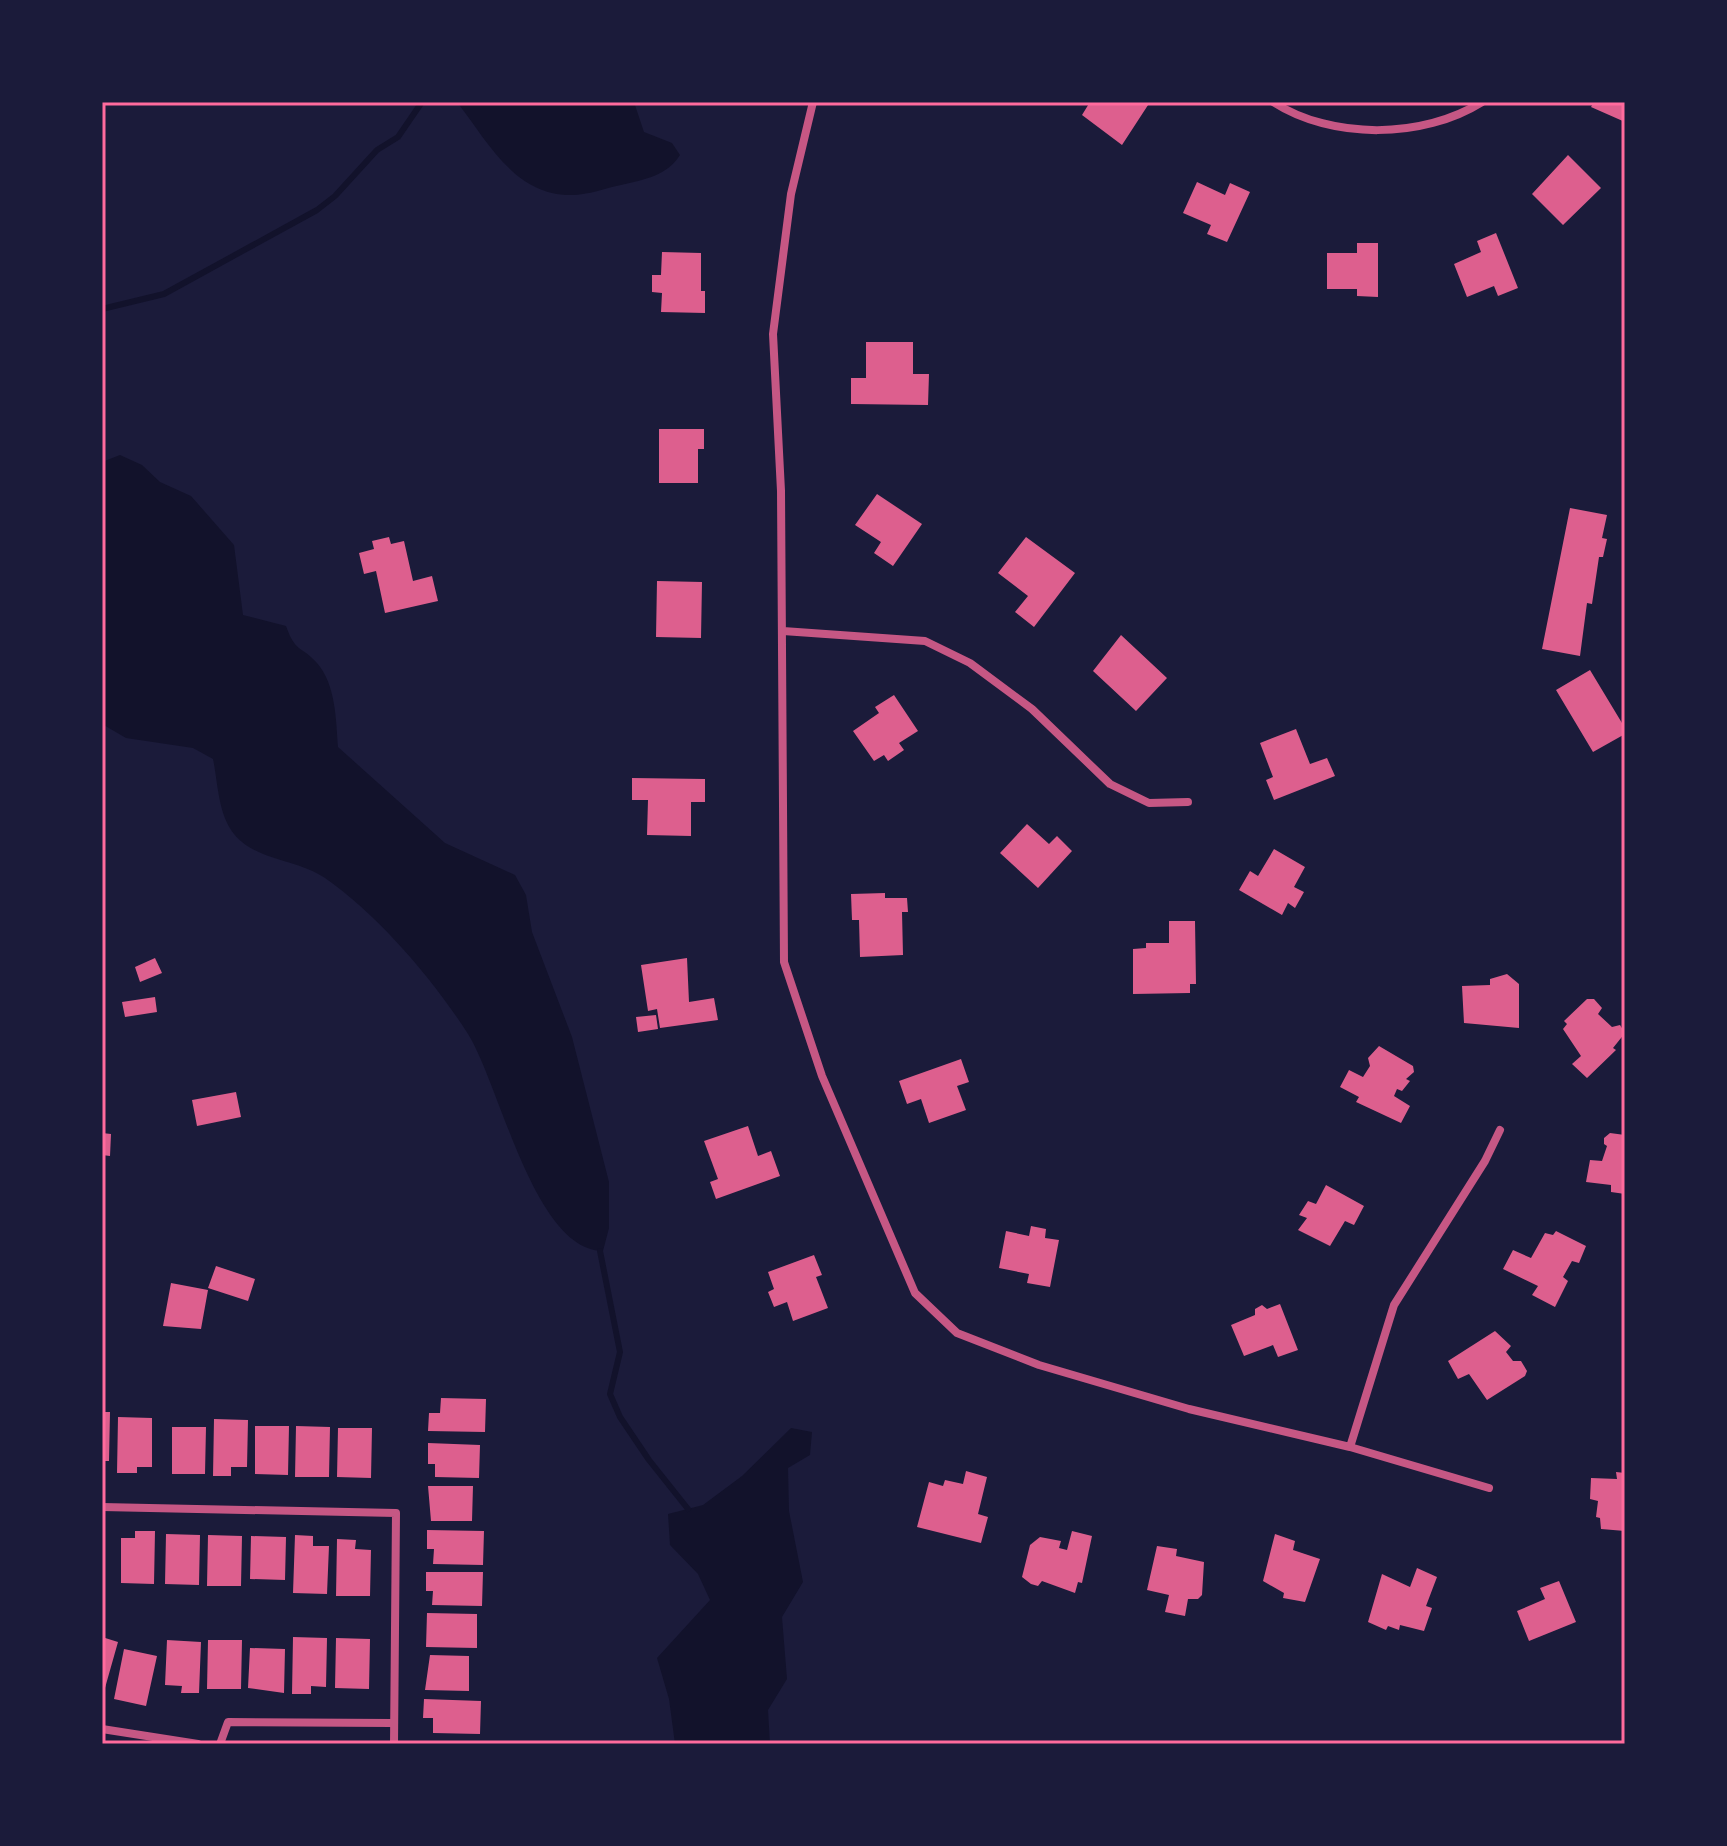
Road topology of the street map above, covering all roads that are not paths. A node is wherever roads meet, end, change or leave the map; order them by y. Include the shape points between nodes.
1 (813, 102) edge
2 (1273, 102) edge
3 (1482, 102) edge
4 (783, 631) junction
5 (1188, 802) dead end
6 (1500, 1130) dead end
7 (1350, 1447) junction
8 (1489, 1488) dead end
9 (102, 1507) edge
10 (392, 1723) junction
11 (102, 1729) edge
12 (198, 1744) edge
13 (220, 1744) edge
14 (394, 1744) edge

1 - 4 street via 791,194 773,334
2 - 3 street via 1313,121 1368,129 1424,125
4 - 5 street via 925,641 944,649 1032,709 1110,784 1149,803
4 - 7 street via 784,962 822,1076 915,1293 957,1333 1039,1365 1189,1409
6 - 7 street via 1394,1305
7 - 8 street
9 - 10 street via 396,1513
10 - 13 street via 228,1722
10 - 14 street
11 - 12 street

